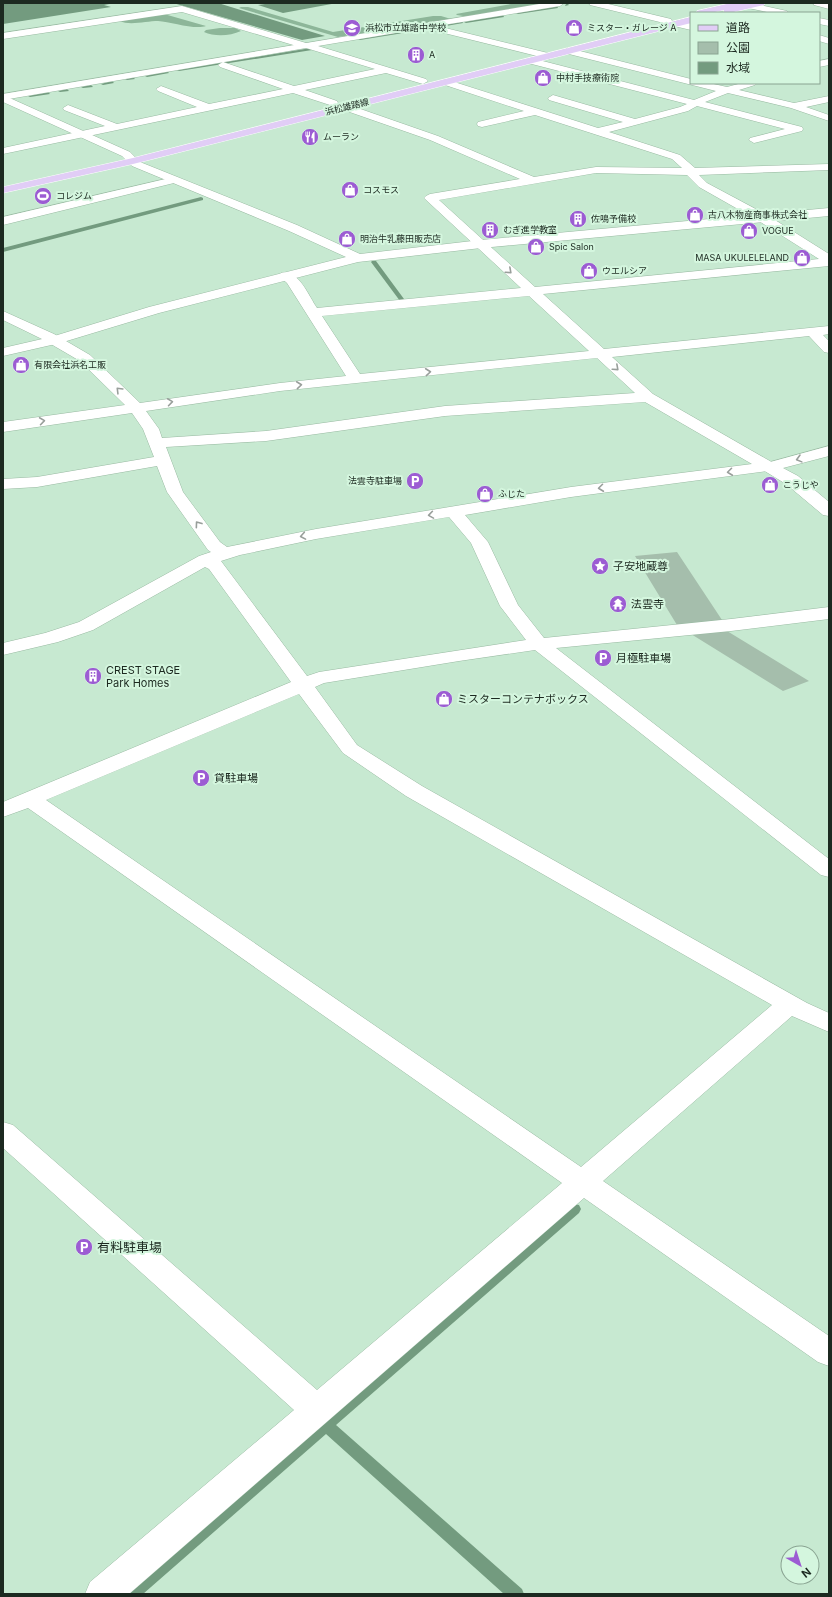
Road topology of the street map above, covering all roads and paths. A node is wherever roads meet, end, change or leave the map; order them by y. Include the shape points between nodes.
1 (560, 3) edge
2 (593, 3) edge
3 (741, 3) edge
4 (761, 3) edge
5 (817, 3) edge
6 (750, 6) junction
7 (829, 6) edge
8 (704, 12) edge
9 (725, 12) edge
10 (779, 12) edge
11 (690, 15) edge
12 (456, 20) junction
13 (690, 20) edge
14 (672, 22) junction
15 (426, 25) junction
16 (482, 26) dead end
17 (690, 27) edge
18 (3, 36) edge
19 (305, 45) junction
20 (564, 47) junction
21 (534, 57) junction
22 (223, 65) dead end
23 (386, 70) junction
24 (423, 81) junction
25 (445, 82) junction
26 (690, 82) edge
27 (700, 84) edge
28 (748, 84) edge
29 (161, 89) dead end
30 (293, 90) junction
31 (726, 90) junction
32 (3, 97) edge
33 (553, 98) dead end
34 (829, 99) edge
35 (333, 103) junction
36 (696, 103) junction
37 (794, 106) junction
38 (345, 107) junction
39 (68, 108) dead end
40 (208, 108) junction
41 (538, 111) junction
42 (663, 115) junction
43 (829, 118) edge
44 (681, 120) dead end
45 (636, 122) junction
46 (829, 122) edge
47 (482, 124) dead end
48 (116, 127) junction
49 (806, 127) junction
50 (600, 131) junction
51 (83, 134) junction
52 (754, 140) dead end
53 (5, 149) edge
54 (129, 157) junction
55 (829, 166) edge
56 (691, 172) junction
57 (174, 180) junction
58 (531, 180) junction
59 (3, 183) edge
60 (3, 190) edge
61 (829, 212) edge
62 (763, 218) junction
63 (3, 221) edge
64 (481, 244) junction
65 (358, 258) junction
66 (829, 261) edge
67 (286, 276) junction
68 (532, 291) junction
69 (313, 313) junction
70 (3, 315) edge
71 (829, 330) edge
72 (812, 331) junction
73 (55, 340) junction
74 (829, 349) edge
75 (3, 352) edge
76 (600, 354) junction
77 (356, 379) junction
78 (648, 397) junction
79 (136, 407) junction
80 (3, 427) edge
81 (157, 443) junction
82 (829, 451) edge
83 (163, 460) junction
84 (769, 467) junction
85 (3, 484) edge
86 (453, 511) junction
87 (829, 511) edge
88 (224, 554) junction
89 (205, 560) junction
90 (829, 612) edge
91 (540, 644) junction
92 (3, 649) edge
93 (303, 684) junction
94 (30, 798) junction
95 (3, 810) edge
96 (829, 870) edge
97 (790, 1004) junction
98 (829, 1023) edge
99 (3, 1132) edge
100 (583, 1182) junction
101 (829, 1353) edge
102 (317, 1410) junction
103 (103, 1594) edge

1 - 12 street
2 - 14 street
3 - 8 main road
4 - 6 main road
5 - 7 street
6 - 9 main road
6 - 10 street
11 - 14 main road, 浜松雄踏線
12 - 15 street
12 - 16 street
13 - 14 main road, 浜松雄踏線
14 - 17 street
14 - 20 main road, 浜松雄踏線
15 - 19 street
15 - 21 street
18 - 19 street via 182,9
19 - 23 street
19 - 32 street
20 - 21 main road, 浜松雄踏線
20 - 21 main road, 浜松雄踏線 via 549,56
20 - 26 street
21 - 24 main road, 浜松雄踏線
21 - 25 main road, 浜松雄踏線
21 - 36 street
22 - 30 street
23 - 24 street
23 - 30 street
24 - 35 main road, 浜松雄踏線
25 - 38 main road, 浜松雄踏線
25 - 41 street
27 - 31 street
28 - 31 street
29 - 40 street
30 - 35 street
30 - 40 street
31 - 36 street
31 - 37 street
32 - 51 street
33 - 45 street
34 - 37 street
35 - 54 main road, 浜松雄踏線
36 - 42 street
36 - 49 street
37 - 43 street
38 - 54 main road, 浜松雄踏線
38 - 58 street via 434,138
39 - 48 street
40 - 48 street
41 - 47 street
41 - 50 street
42 - 44 street
42 - 45 street
45 - 50 street
46 - 49 street
48 - 51 street
49 - 52 street
50 - 56 street via 676,157 684,162
51 - 53 street
51 - 54 street
54 - 57 street via 136,164
54 - 59 main road, 浜松雄踏線
54 - 60 main road, 浜松雄踏線
55 - 56 street
56 - 58 street via 596,170
56 - 62 street via 703,185
57 - 63 street
57 - 65 street via 293,228
58 - 64 street via 430,198
61 - 62 street
62 - 64 street
62 - 66 street
64 - 65 street
64 -> 68 street
65 - 67 street
66 - 68 street
67 - 69 street via 292,280
67 - 73 street via 137,314
68 - 69 street
68 - 76 street
69 - 77 street
70 - 73 street
71 - 72 street
72 - 74 street
72 - 76 street
73 - 75 street
79 -> 73 street via 89,361
77 -> 76 street
76 -> 78 street
79 -> 77 street
78 - 81 street via 445,411 266,436
78 - 84 street
80 -> 79 street
79 - 81 street via 147,421
81 - 83 street
82 -> 84 street
83 - 85 street via 36,482
88 -> 83 street via 214,546 175,492
84 -> 86 street via 571,492
84 - 87 street via 792,480
86 -> 88 street via 291,538
86 - 91 street via 479,542 509,606
88 - 89 street
89 - 92 street via 86,626 51,638
89 - 93 street via 215,565
90 - 91 street via 731,625
91 - 93 street via 318,678
91 - 96 street
93 - 94 street
93 - 97 street via 350,749 414,791
94 - 95 street
94 - 100 street
97 - 98 street
97 - 100 street
99 - 102 street
100 - 101 street
100 - 102 street
102 - 103 street

